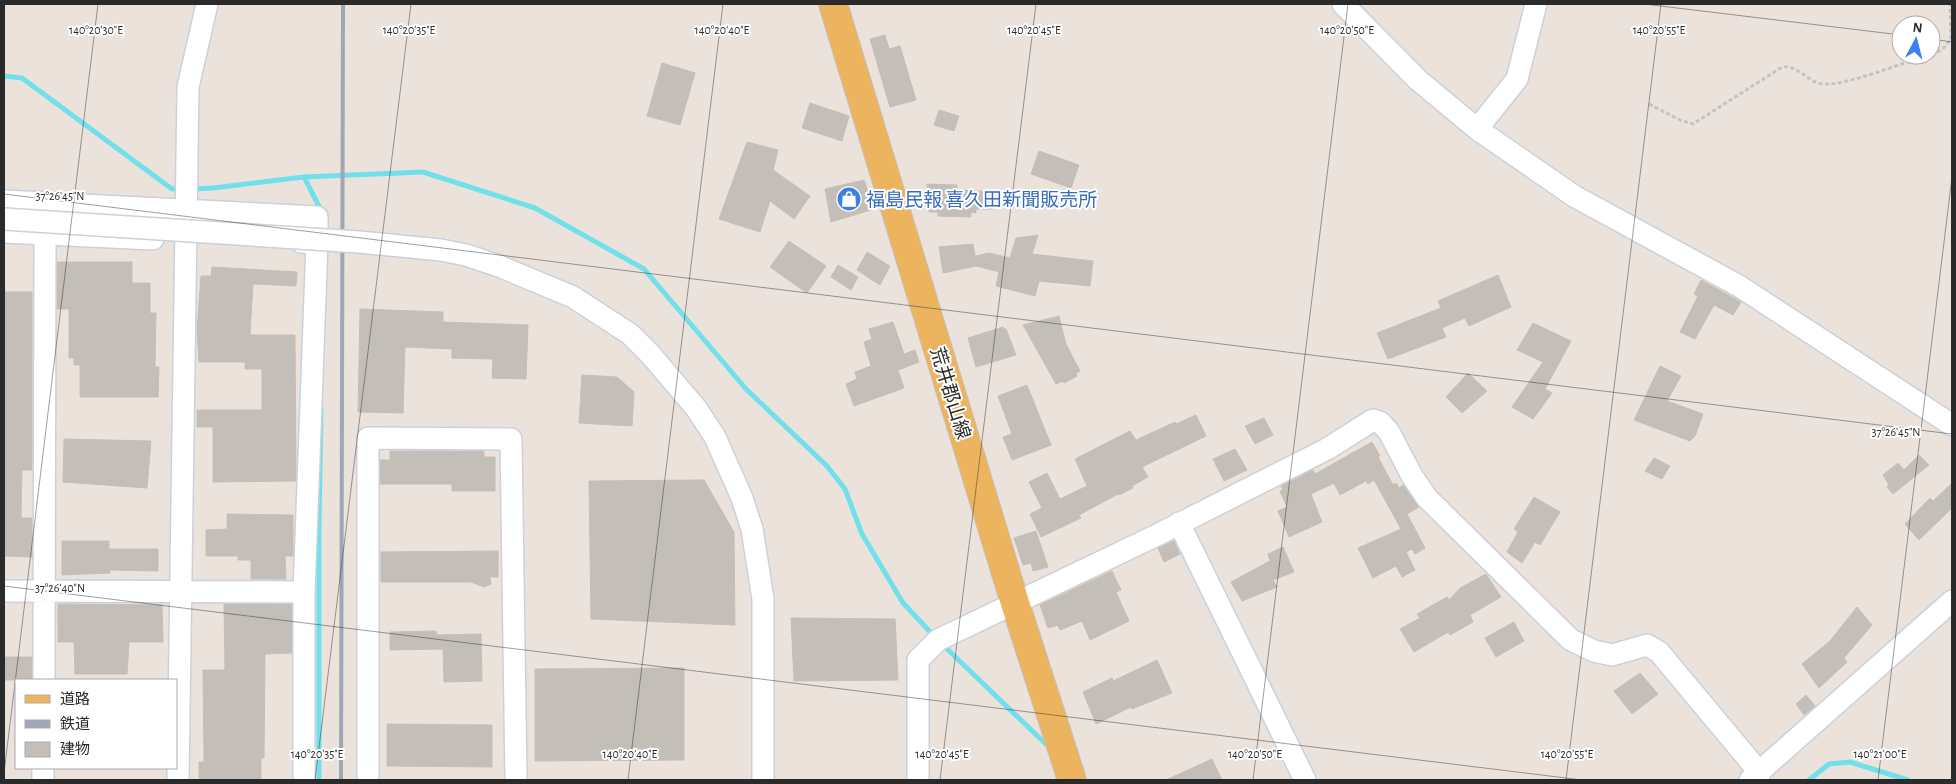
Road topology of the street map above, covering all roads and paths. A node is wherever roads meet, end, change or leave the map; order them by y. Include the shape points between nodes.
1 (207, 4) edge
2 (833, 4) edge
3 (1343, 4) edge
4 (1536, 4) edge
5 (1950, 4) edge
6 (1941, 50) edge
7 (1897, 65) edge
8 (1649, 104) dead end
9 (1477, 129) junction
10 (4, 202) edge
11 (188, 210) junction
12 (4, 219) edge
13 (4, 232) edge
14 (45, 234) junction
15 (187, 240) junction
16 (317, 242) junction
17 (1952, 425) edge
18 (1179, 523) junction
19 (4, 591) edge
20 (44, 591) junction
21 (181, 591) junction
22 (304, 592) junction
23 (1952, 601) edge
24 (1015, 603) junction
25 (44, 679) edge
26 (1755, 777) edge
27 (178, 780) edge
28 (304, 780) edge
29 (368, 780) edge
30 (516, 780) edge
31 (764, 780) edge
32 (918, 780) edge
33 (1072, 780) edge
34 (1305, 780) edge

1 - 11 street via 188,87
2 - 24 main road, 荒井郡山線
3 - 9 street via 1418,80
4 - 9 street via 1517,79
5 - 6 path via 1951,39
7 - 8 path via 1831,85 1812,81 1794,67 1782,67 1693,124
9 - 17 street via 1574,196 1739,286
10 - 11 street
11 - 15 street
11 - 16 street via 317,217
12 - 31 street, bridge via 441,250 500,266 573,297 630,334 696,408 715,437 752,529 763,599
13 - 14 street
14 - 15 street
14 - 20 street
15 - 16 street
15 - 21 street
16 - 22 street
18 - 24 street
18 - 26 street via 1327,449 1373,420 1380,422 1427,498 1571,640 1612,655 1648,645 1660,652
18 - 34 street
19 - 20 street
20 - 21 street
20 - 25 street
21 - 22 street
21 - 27 street
22 - 28 street
23 - 26 street
24 - 32 street via 938,640 918,660
24 - 33 main road, 荒井郡山線
29 - 30 street via 368,438 511,438

